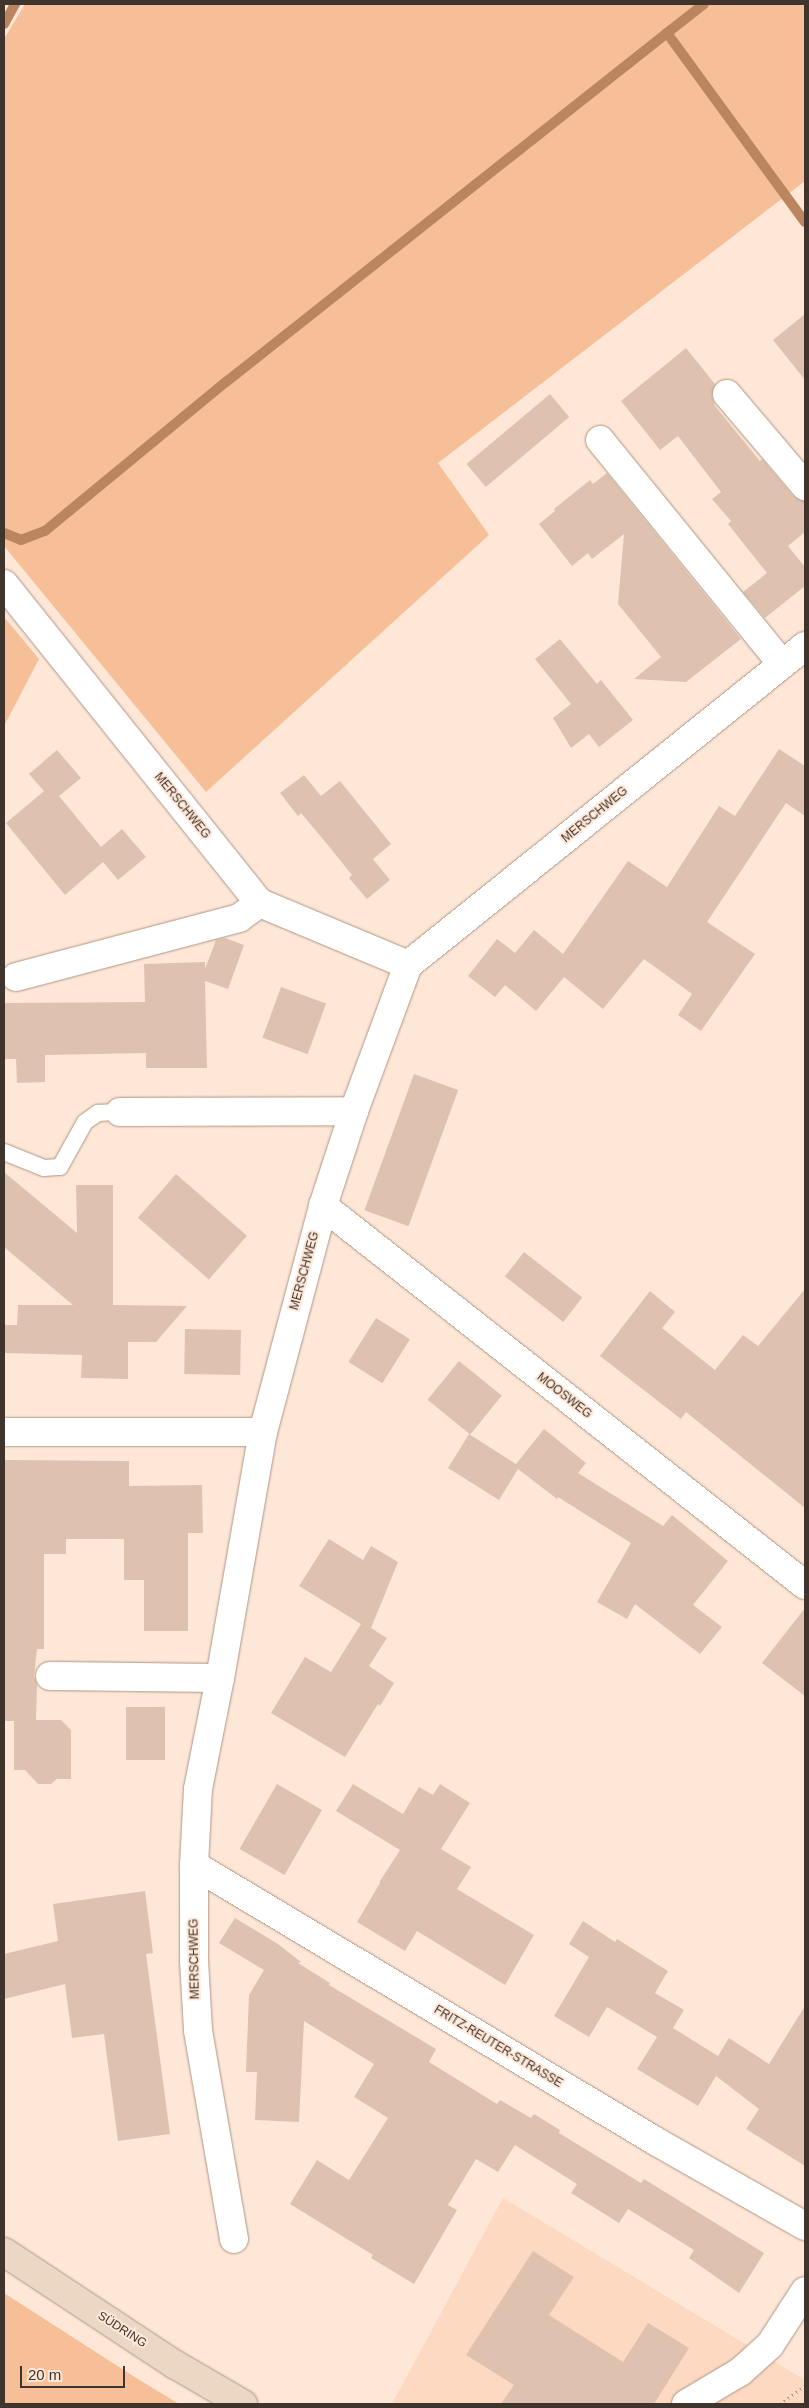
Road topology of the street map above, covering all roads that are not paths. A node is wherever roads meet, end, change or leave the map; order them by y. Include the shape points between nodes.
1 (727, 394) dead end
2 (600, 440) dead end
3 (805, 486) edge
4 (4, 584) edge
5 (805, 646) edge
6 (782, 664) junction
7 (260, 903) junction
8 (408, 965) junction
9 (16, 977) dead end
10 (354, 1111) junction
11 (120, 1112) joint
12 (4, 1152) edge
13 (322, 1206) junction
14 (4, 1432) edge
15 (262, 1432) junction
16 (805, 1585) edge
17 (50, 1676) dead end
18 (220, 1678) junction
19 (194, 1865) junction
20 (805, 2226) edge
21 (234, 2239) dead end
22 (4, 2252) edge
23 (805, 2291) edge
24 (242, 2404) edge
25 (686, 2404) edge

1 - 3 street
2 - 6 street
4 - 7 street, MERSCHWEG
5 - 6 street, MERSCHWEG
6 - 8 street, MERSCHWEG
7 - 8 street, MERSCHWEG
7 - 9 street via 239,918
8 - 10 street, MERSCHWEG
10 - 11 street
10 - 13 street, MERSCHWEG
11 - 12 lane via 98,1113 85,1122 60,1167 44,1168
13 - 15 street, MERSCHWEG
13 - 16 street, MOOSWEG
14 - 15 street
15 - 18 street, MERSCHWEG
17 - 18 street
18 - 19 street, MERSCHWEG via 198,1789
19 - 20 street, FRITZ-REUTER-STRASSE via 657,2142
19 - 21 street, MERSCHWEG via 198,2030
22 - 24 main road, SÜDRING via 174,2364
23 - 25 street via 770,2345 740,2372

